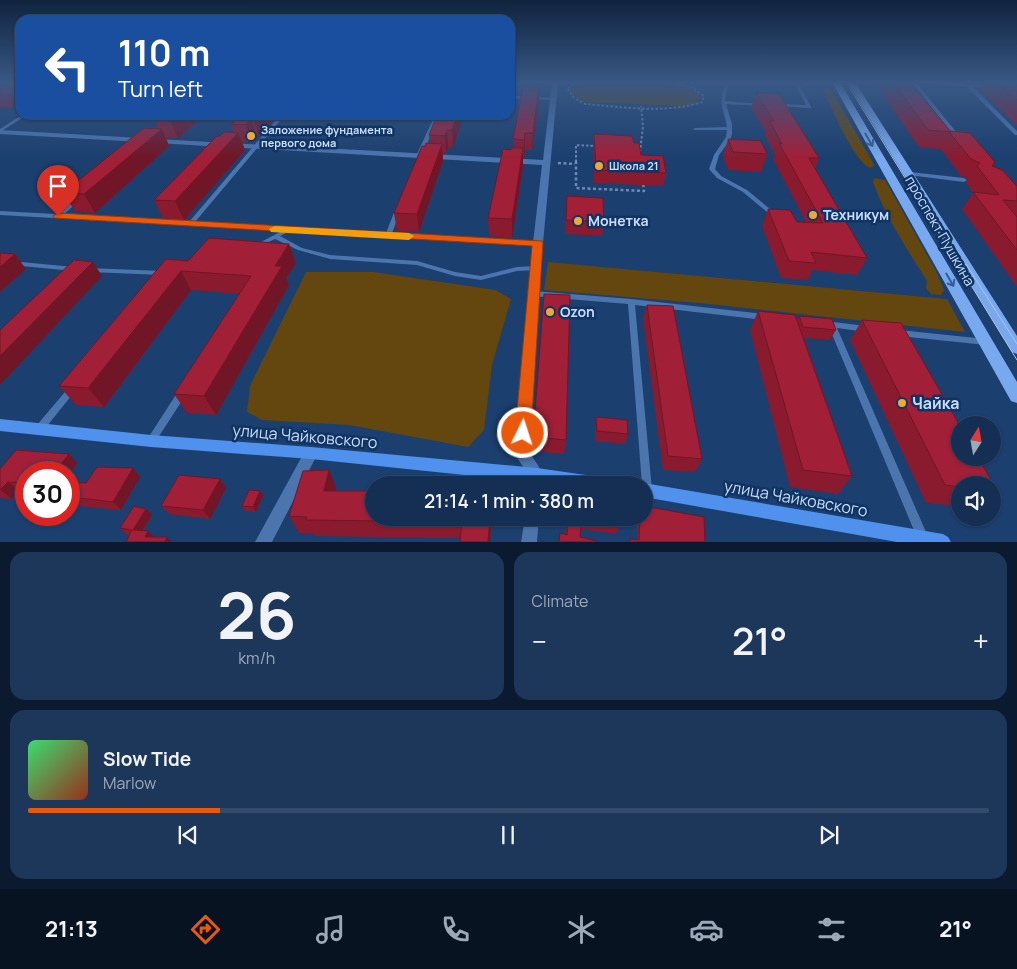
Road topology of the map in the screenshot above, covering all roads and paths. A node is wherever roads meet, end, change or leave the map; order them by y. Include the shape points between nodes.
1 (552, 107) edge
2 (641, 107) edge
3 (724, 107) edge
4 (851, 107) edge
5 (867, 107) edge
6 (934, 107) edge
7 (990, 107) edge
8 (18, 120) edge
9 (279, 120) edge
10 (435, 120) edge
11 (730, 128) junction
12 (695, 129) dead end
13 (0, 132) edge
14 (1017, 134) edge
15 (150, 138) junction
16 (964, 144) edge
17 (256, 146) junction
18 (603, 146) edge
19 (140, 147) edge
20 (419, 156) junction
21 (641, 157) edge
22 (546, 163) junction
23 (416, 164) edge
24 (575, 164) junction
25 (642, 174) edge
26 (910, 174) junction
27 (964, 180) dead end
28 (80, 197) edge
29 (402, 200) edge
30 (0, 213) edge
31 (58, 216) junction
32 (781, 221) edge
33 (190, 224) junction
34 (288, 230) junction
35 (388, 235) junction
36 (276, 238) junction
37 (538, 243) junction
38 (253, 246) edge
39 (0, 262) edge
40 (536, 268) junction
41 (82, 270) junction
42 (76, 277) edge
43 (163, 281) edge
44 (534, 294) junction
45 (630, 302) junction
46 (774, 318) edge
47 (812, 323) edge
48 (832, 325) junction
49 (870, 330) edge
50 (890, 332) edge
51 (1012, 332) edge
52 (987, 343) junction
53 (1017, 348) edge
54 (77, 384) edge
55 (186, 385) edge
56 (1017, 396) edge
57 (0, 425) edge
58 (40, 428) junction
59 (151, 441) junction
60 (311, 453) junction
61 (503, 476) edge
62 (534, 476) edge
63 (644, 476) edge
64 (653, 491) edge
65 (531, 526) edge
66 (922, 538) junction
67 (263, 542) edge
68 (528, 542) edge
69 (943, 542) edge

1 - 22 street
2 - 21 path
3 - 11 lane
4 -> 52 main road, проспект Пушкина
5 - 26 main road, проспект Пушкина
6 - 16 lane
7 - 14 lane
8 - 13 lane
9 - 17 lane
10 - 20 lane
11 - 12 lane
11 - 32 lane via 729,139 719,150 712,169
13 - 15 street
15 - 17 street
15 - 19 lane
17 - 20 street
17 - 33 lane
18 - 24 path via 576,145
20 - 22 street
20 - 23 lane
22 - 24 path
22 - 37 street
24 - 25 path via 576,188 644,191
26 - 27 lane
26 - 51 main road, проспект Пушкина
28 - 31 lane
29 - 35 lane
30 - 31 lane
31 - 33 lane
33 - 34 lane
34 - 35 lane
34 - 36 lane
35 - 37 lane
36 - 38 lane
36 - 40 lane via 330,257 417,263 480,278
37 - 40 street
39 - 41 lane
40 - 44 street
41 - 42 lane
41 - 43 lane via 170,274
44 - 45 lane
44 - 62 street via 522,453
45 - 46 lane
45 - 63 lane
47 - 48 lane
48 - 49 lane
48 - 66 lane
50 - 52 lane
51 - 53 main road, проспект Пушкина
52 - 56 main road, проспект Пушкина
54 - 58 lane
55 - 59 lane
57 - 58 main road, улица Чайковского
58 - 59 main road, улица Чайковского
59 - 60 main road, улица Чайковского
60 - 61 main road, улица Чайковского
60 - 67 street
64 - 66 main road, улица Чайковского
65 - 68 street
66 - 69 main road, улица Чайковского

